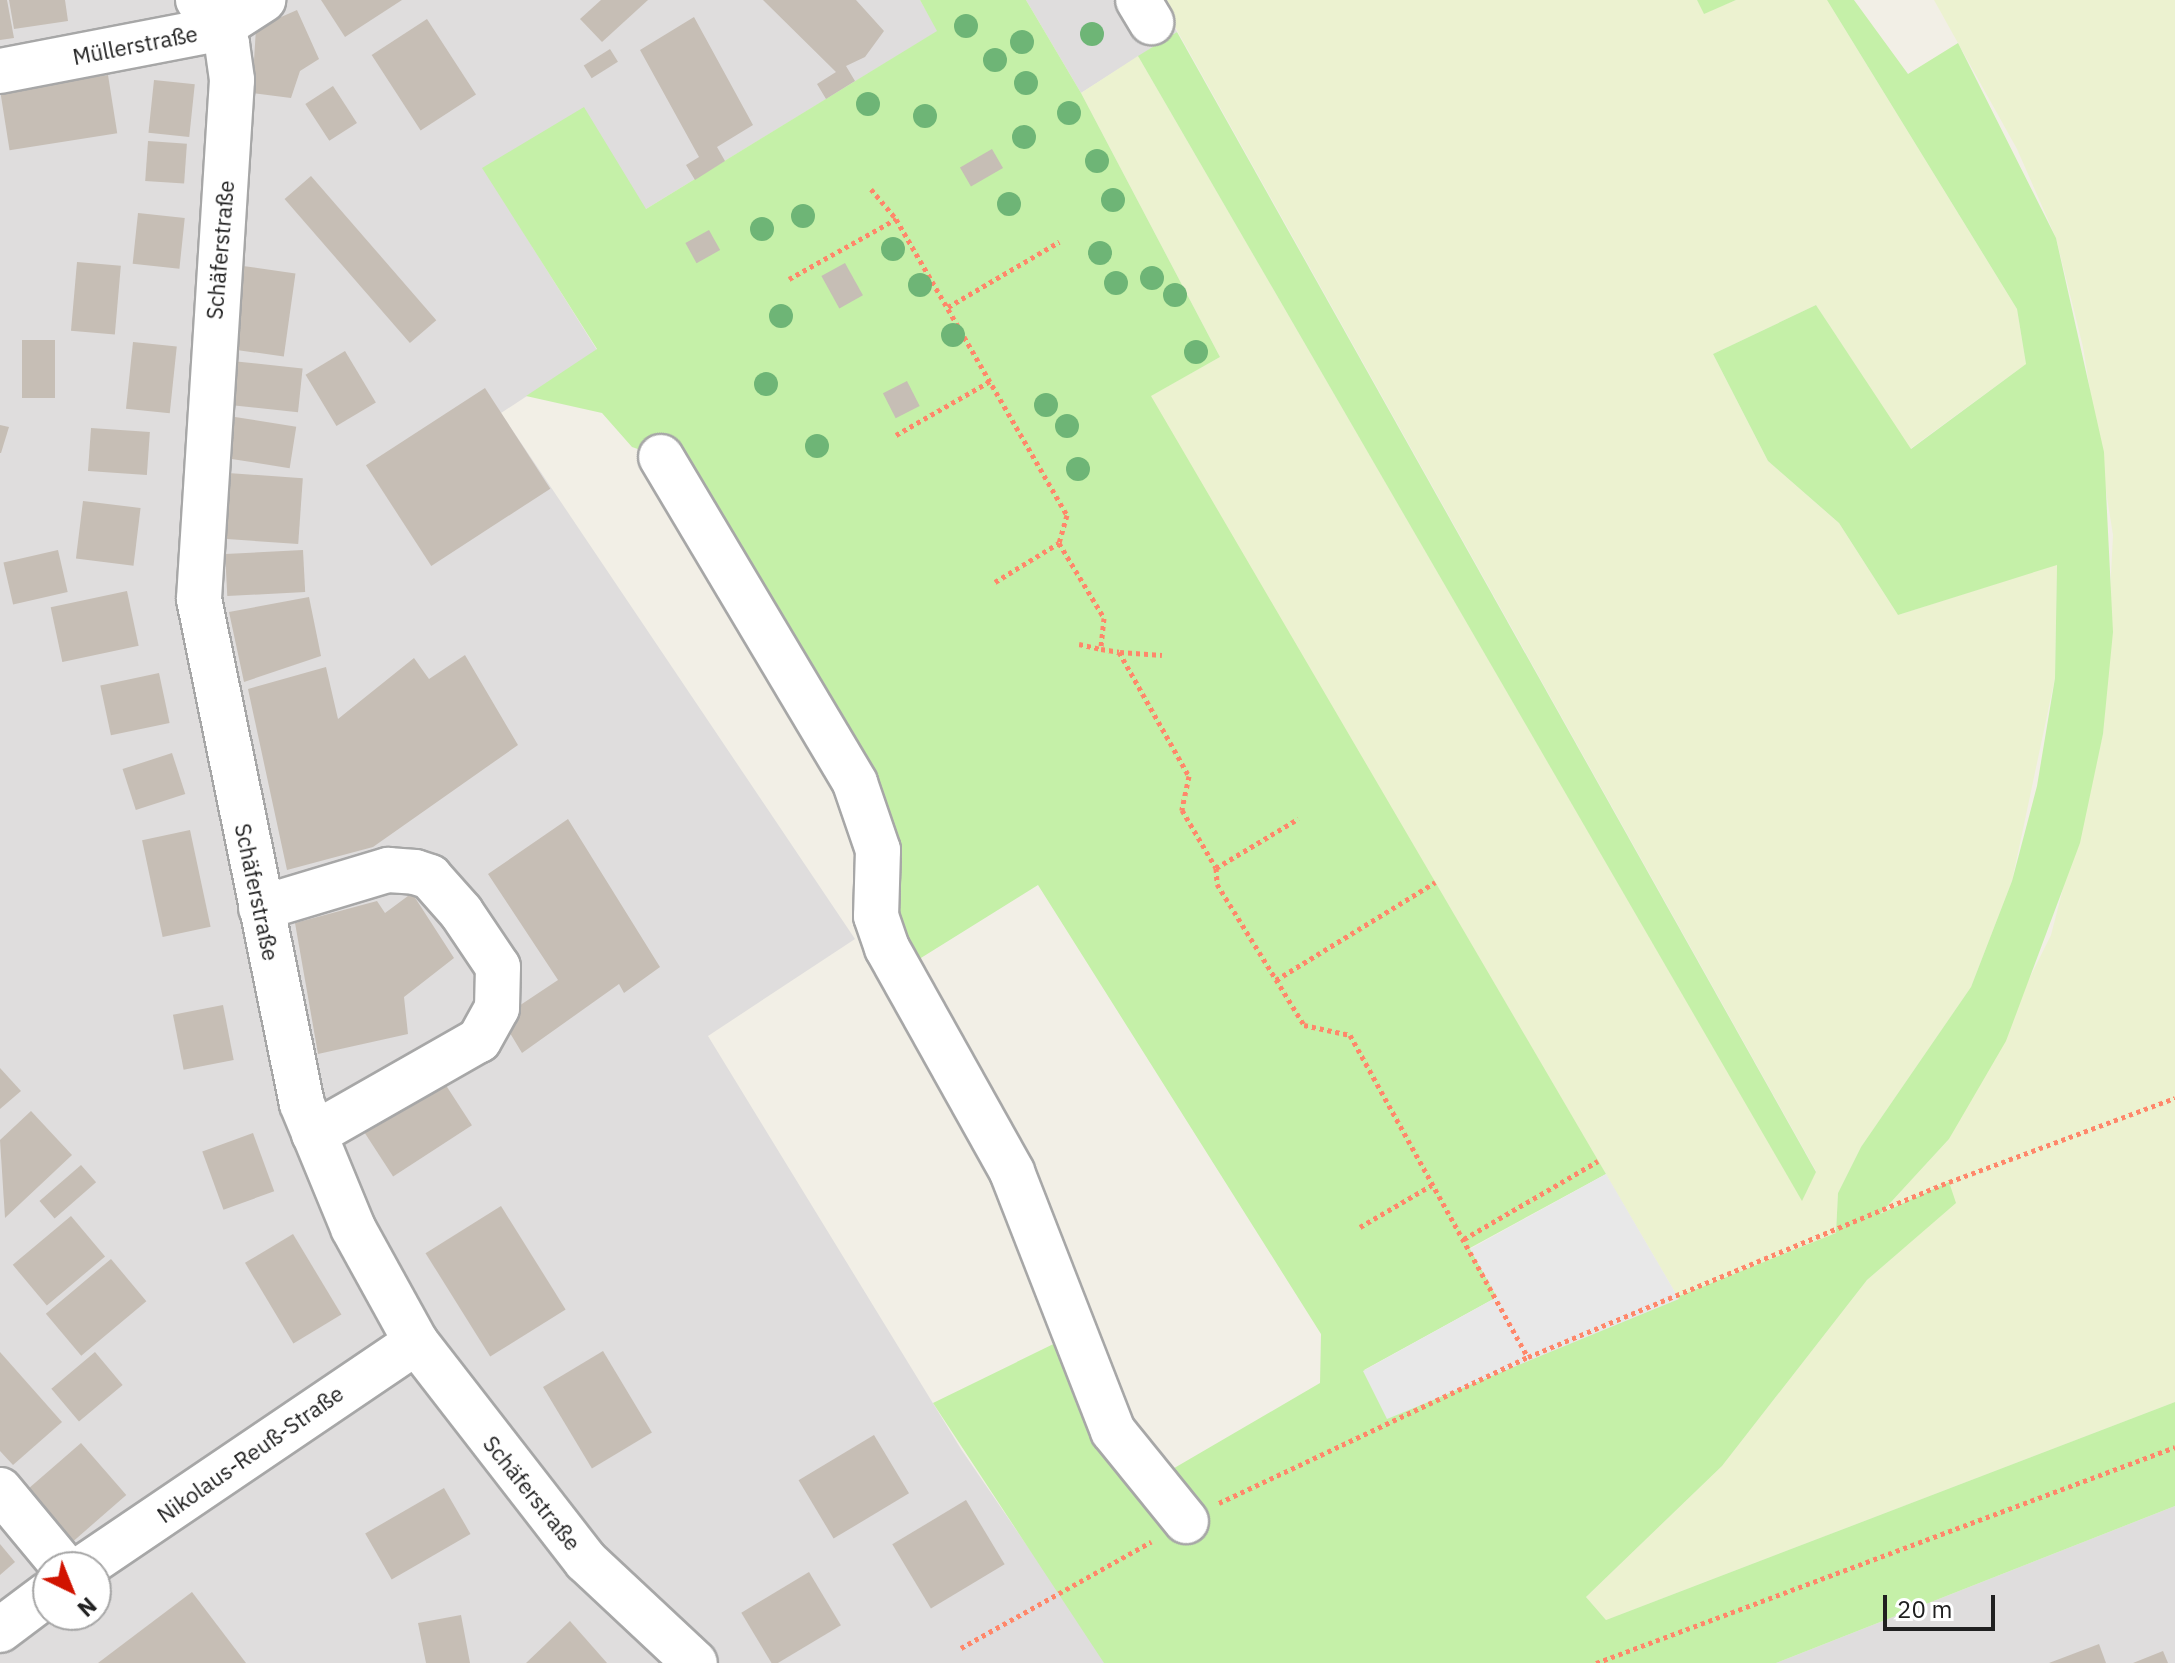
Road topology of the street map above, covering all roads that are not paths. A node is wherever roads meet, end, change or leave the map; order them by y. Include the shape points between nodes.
1 (263, 0) edge
2 (208, 14) edge
3 (0, 71) edge
4 (661, 457) dead end
5 (261, 908) junction
6 (314, 1134) junction
7 (416, 1342) junction
8 (0, 1490) edge
9 (1186, 1521) road end
10 (51, 1551) edge
11 (108, 1551) edge
12 (32, 1606) edge
13 (0, 1630) edge
14 (695, 1663) edge

1 - 2 street, Müllerstraße
2 - 3 street, Müllerstraße
2 - 5 street, Schäferstraße via 232,80 199,599
4 - 9 street via 855,783 876,839 876,916 887,948 1012,1172 1113,1431
5 - 6 street, Schäferstraße
5 - 6 street via 388,870 415,872 430,877 498,967 497,1008 479,1040
6 - 7 street, Schäferstraße via 353,1228
7 - 11 street, Nikolaus-Reuß-Straße
7 - 14 street, Schäferstraße via 586,1561
8 - 10 street
12 - 13 street

